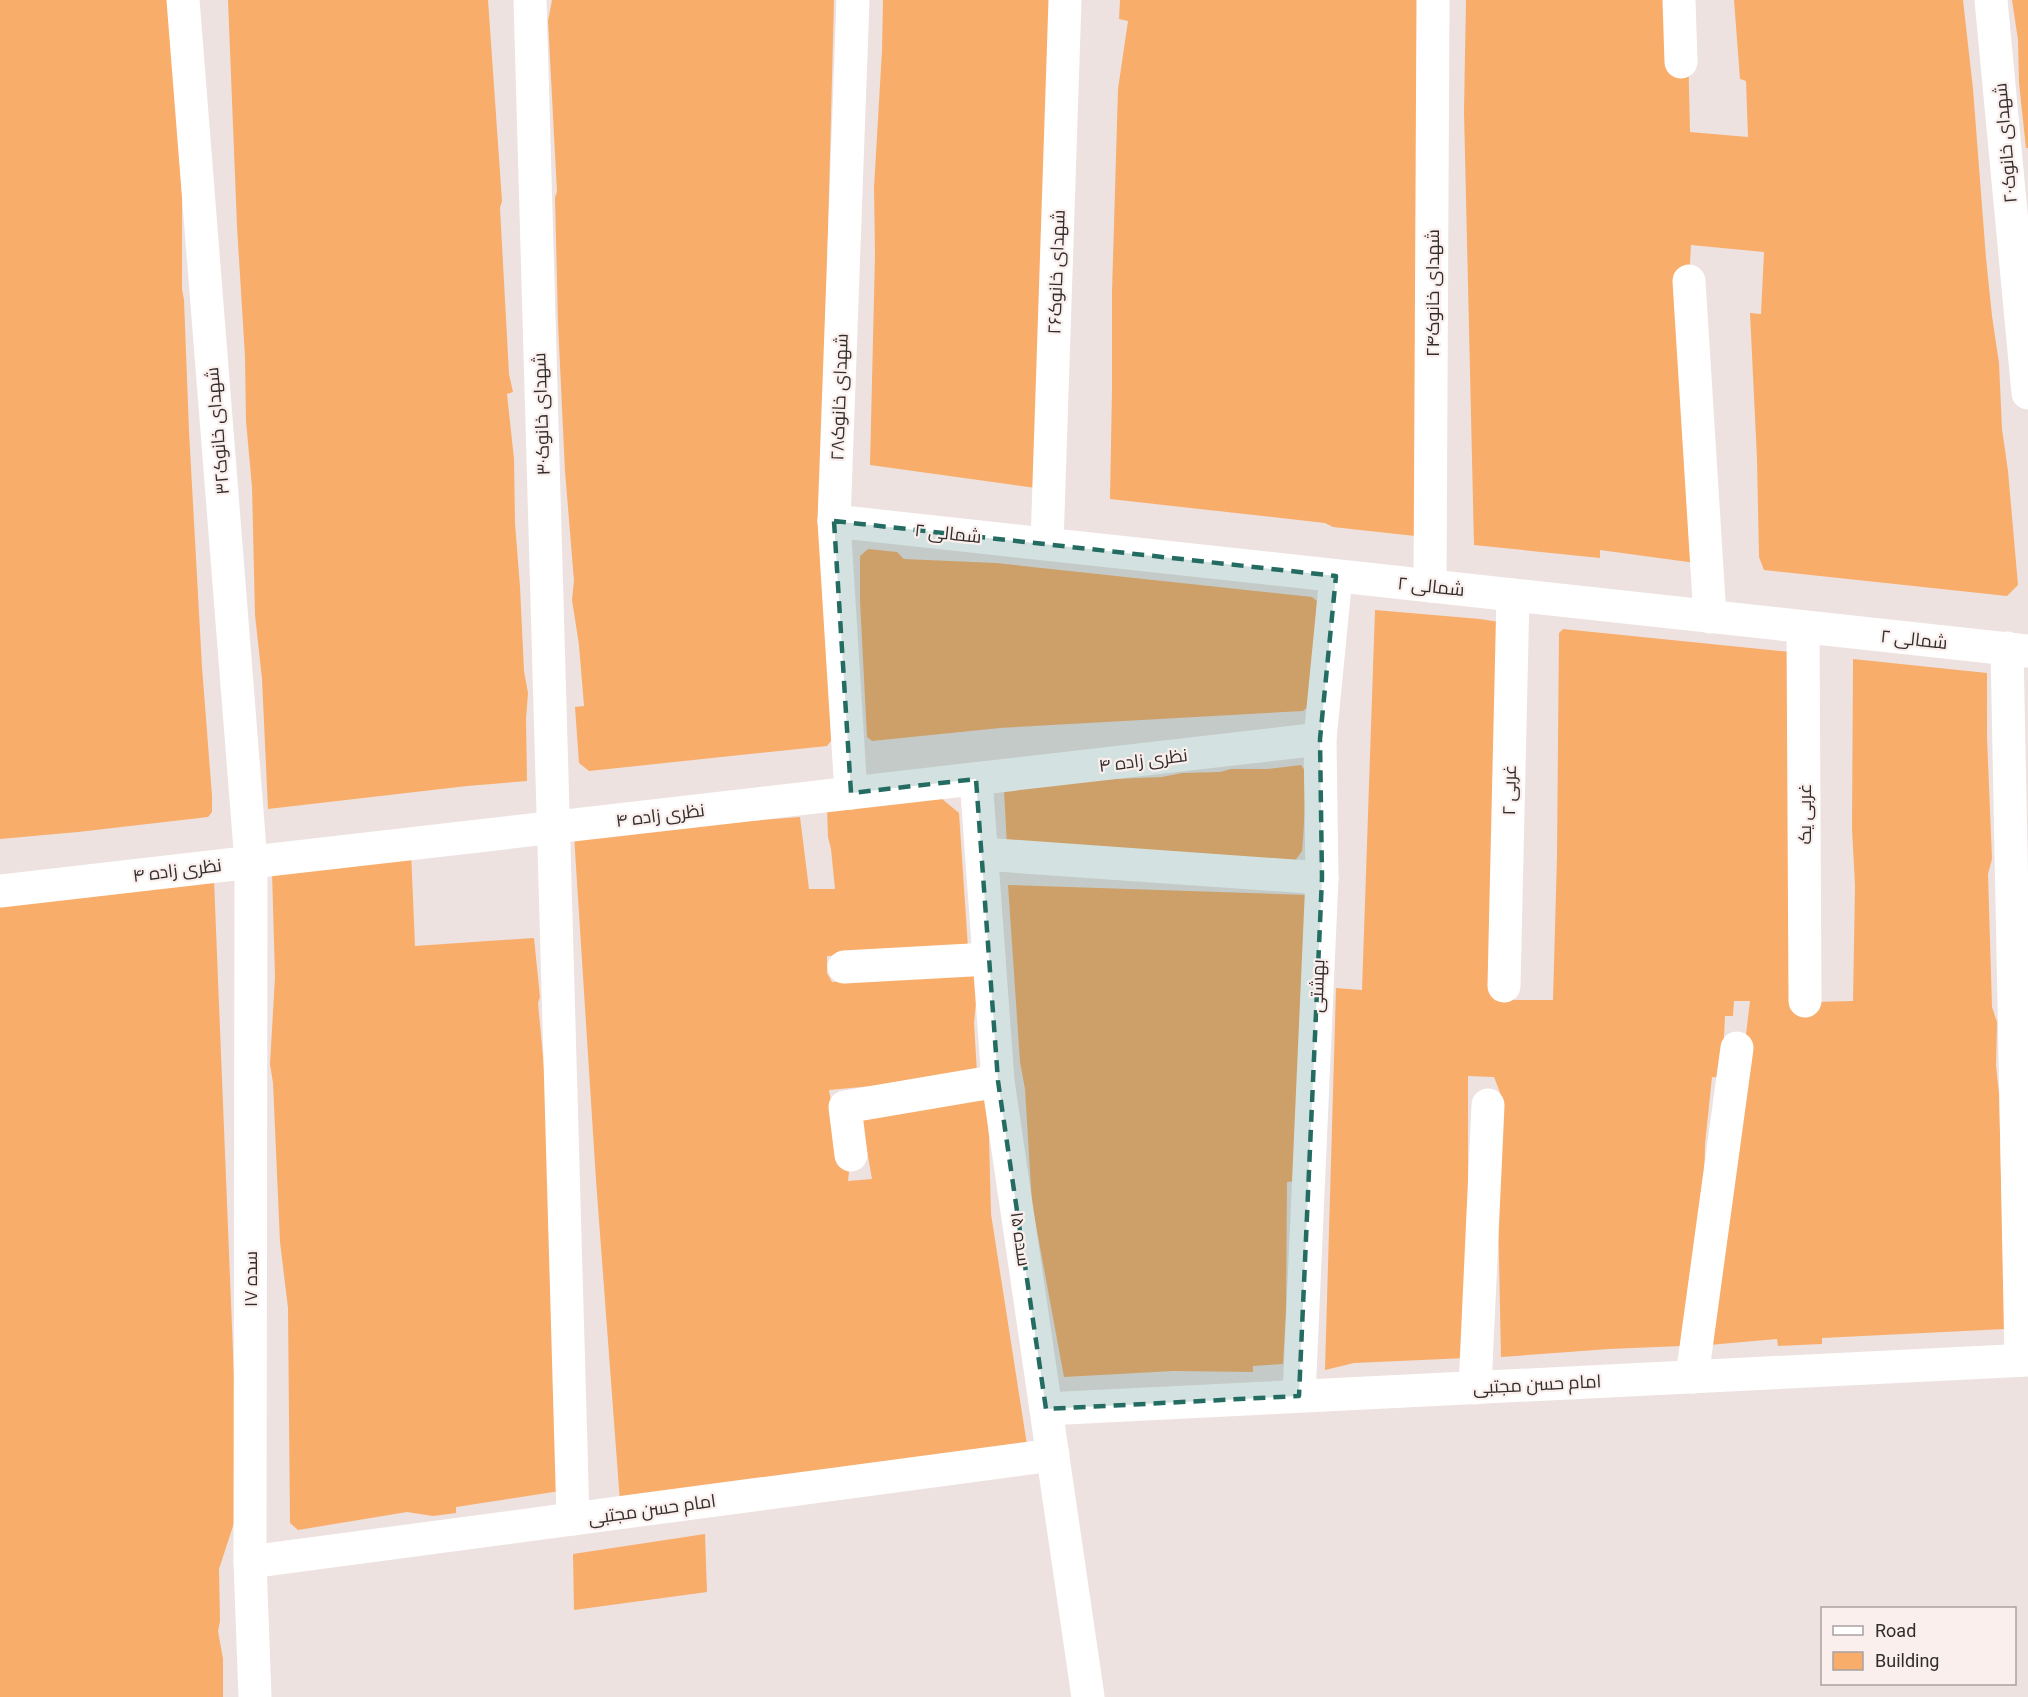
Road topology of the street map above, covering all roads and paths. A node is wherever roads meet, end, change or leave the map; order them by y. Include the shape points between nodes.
1 (183, 0) edge
2 (530, 0) edge
3 (853, 0) edge
4 (1065, 0) edge
5 (1433, 0) edge
6 (1679, 0) edge
7 (1991, 0) edge
8 (1682, 62) dead end
9 (1689, 281) dead end
10 (2028, 393) edge
11 (834, 521) junction
12 (1047, 544) junction
13 (1336, 576) junction
14 (1430, 586) junction
15 (1513, 595) junction
16 (1710, 617) junction
17 (1803, 627) junction
18 (2018, 650) edge
19 (1320, 739) junction
20 (976, 779) junction
21 (850, 793) junction
22 (553, 827) junction
23 (983, 854) junction
24 (251, 862) junction
25 (1322, 878) junction
26 (0, 891) edge
27 (989, 959) junction
28 (844, 967) dead end
29 (1504, 986) dead end
30 (1805, 1001) dead end
31 (1737, 1048) dead end
32 (998, 1081) junction
33 (1488, 1105) dead end
34 (851, 1155) dead end
35 (2024, 1360) edge
36 (1692, 1377) junction
37 (1475, 1388) junction
38 (1299, 1396) junction
39 (1046, 1409) junction
40 (1053, 1455) junction
41 (573, 1519) junction
42 (250, 1562) junction
43 (255, 1697) edge
44 (1088, 1697) edge

1 - 24 street, شهدای خانوک۳۲
2 - 22 street, شهدای خانوک۳۰
3 - 11 street, شهدای خانوک۲۸
4 - 12 street, شهدای خانوک۲۶
5 - 14 street, شهدای خانوک۲۴
6 - 8 street
7 - 10 street, شهدای خانوک۲۰
9 - 16 street
11 - 12 street, شمالی ۲
11 - 21 street, شهدای خانوک۲۸
12 - 13 street, شمالی ۲
13 - 14 street, شمالی ۲
13 - 19 street, بهشتی
14 - 15 street, شمالی ۲
15 - 16 street, شمالی ۲
15 - 29 street, ۲ غربی
16 - 17 street, شمالی ۲
17 - 18 street, شمالی ۲
17 - 30 street, غربی یک
18 - 35 street
19 - 20 street, نظری زاده ۴
19 - 25 street, بهشتی
20 - 21 street, نظری زاده ۴
20 - 23 street, سده ۱۵
21 - 22 street, نظری زاده ۴
22 - 24 street, نظری زاده ۴
22 - 41 street, شهدای خانوک۳۰
23 - 25 street
23 - 27 street, سده ۱۵
24 - 26 street, نظری زاده ۴
24 - 42 street, سده ۱۷
25 - 38 street, بهشتی
27 - 28 street
27 - 32 street, سده ۱۵
31 - 36 street
32 - 34 street via 845,1107
32 - 39 street, سده ۱۵
33 - 37 street
35 - 36 street, امام حسن مجتبی
36 - 37 street, امام حسن مجتبی
37 - 38 street, امام حسن مجتبی
38 - 39 street, امام حسن مجتبی
39 - 40 street, سده ۱۵
40 - 41 street, امام حسن مجتبی
40 - 44 street, سده ۱۵
41 - 42 street, امام حسن مجتبی
42 - 43 street, سده ۱۷

